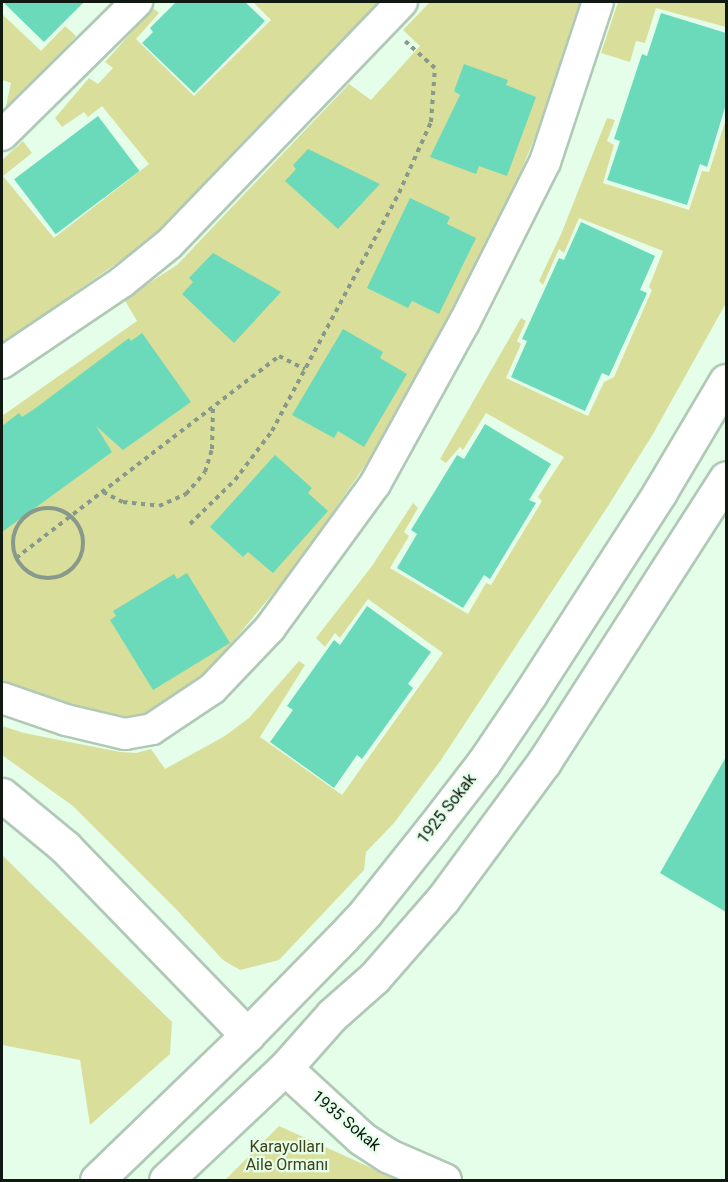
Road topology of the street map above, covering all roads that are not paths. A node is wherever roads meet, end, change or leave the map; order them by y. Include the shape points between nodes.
1 (137, 2) edge
2 (598, 2) edge
3 (393, 11) edge
4 (4, 130) edge
5 (2, 363) edge
6 (726, 381) edge
7 (726, 478) edge
8 (2, 698) edge
9 (2, 795) edge
10 (248, 1035) junction
11 (285, 1068) junction
12 (97, 1180) edge
13 (166, 1180) edge
14 (444, 1180) edge

1 - 4 street
2 - 8 street via 546,162 464,324 375,484 270,628 212,689 152,729 125,734 66,720
3 - 5 street via 170,244 122,282
6 - 10 main road, 1925 Sokak via 660,492 484,762 366,912
7 - 11 main road via 507,814 443,899 382,969 332,1015
9 - 10 main road via 65,847
10 - 12 main road, 1925 Sokak
11 - 13 main road
11 - 14 main road, 1935 Sokak via 361,1138 389,1156

